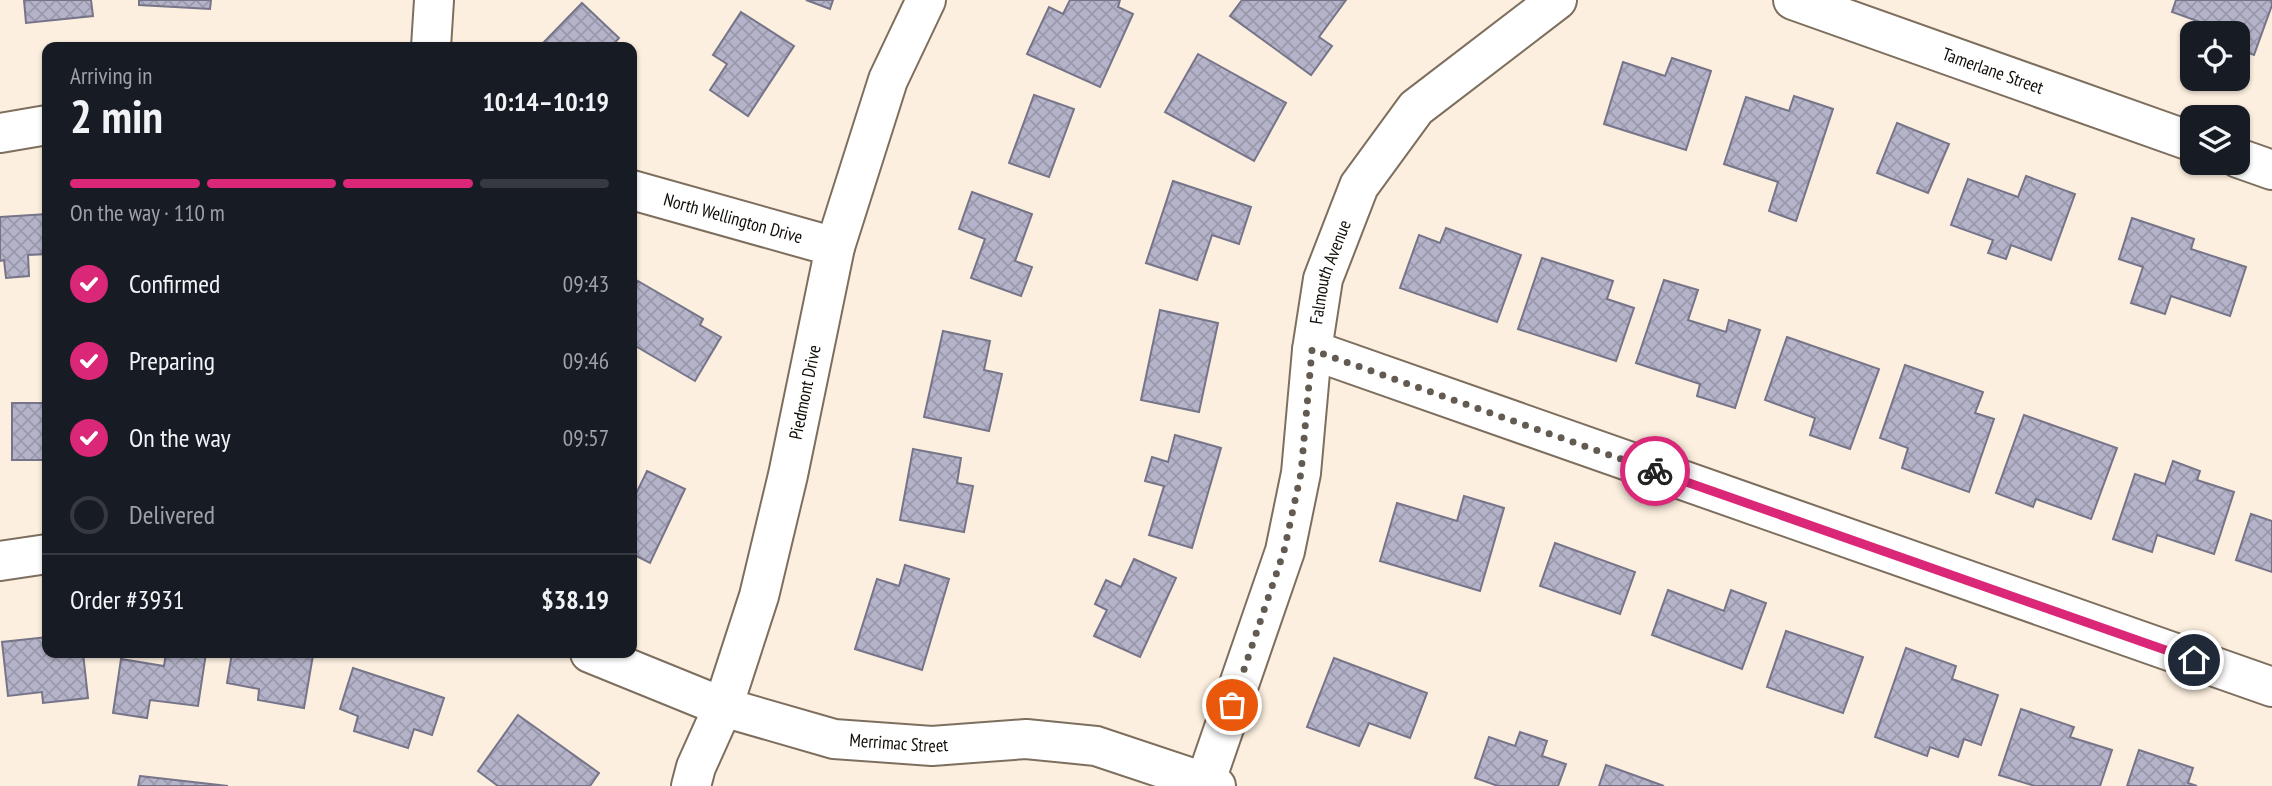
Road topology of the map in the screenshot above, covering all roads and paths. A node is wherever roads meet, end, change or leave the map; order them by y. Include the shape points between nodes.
1 (434, 0) edge
2 (926, 0) edge
3 (1557, 0) edge
4 (1793, 0) edge
5 (431, 42) edge
6 (42, 126) edge
7 (0, 133) edge
8 (2180, 137) edge
9 (2250, 162) edge
10 (2272, 170) edge
11 (637, 191) edge
12 (835, 247) junction
13 (1312, 350) junction
14 (42, 555) edge
15 (0, 561) edge
16 (602, 658) edge
17 (2272, 687) edge
18 (723, 707) junction
19 (1209, 785) edge
20 (691, 786) edge

1 - 5 street
2 - 12 street, Piedmont Drive via 888,80
3 - 13 street, Falmouth Avenue via 1416,108 1359,186 1323,279
4 - 8 street, Tamerlane Street
6 - 7 street
9 - 10 street
11 - 12 street, North Wellington Drive
12 - 18 street, Piedmont Drive via 759,596
13 - 17 street
13 - 19 street, Falmouth Avenue via 1301,473 1284,551
14 - 15 street
16 - 18 street, Merrimac Street
18 - 19 street, Merrimac Street via 834,739 932,746 1026,739 1096,747
18 - 20 street, Piedmont Drive

